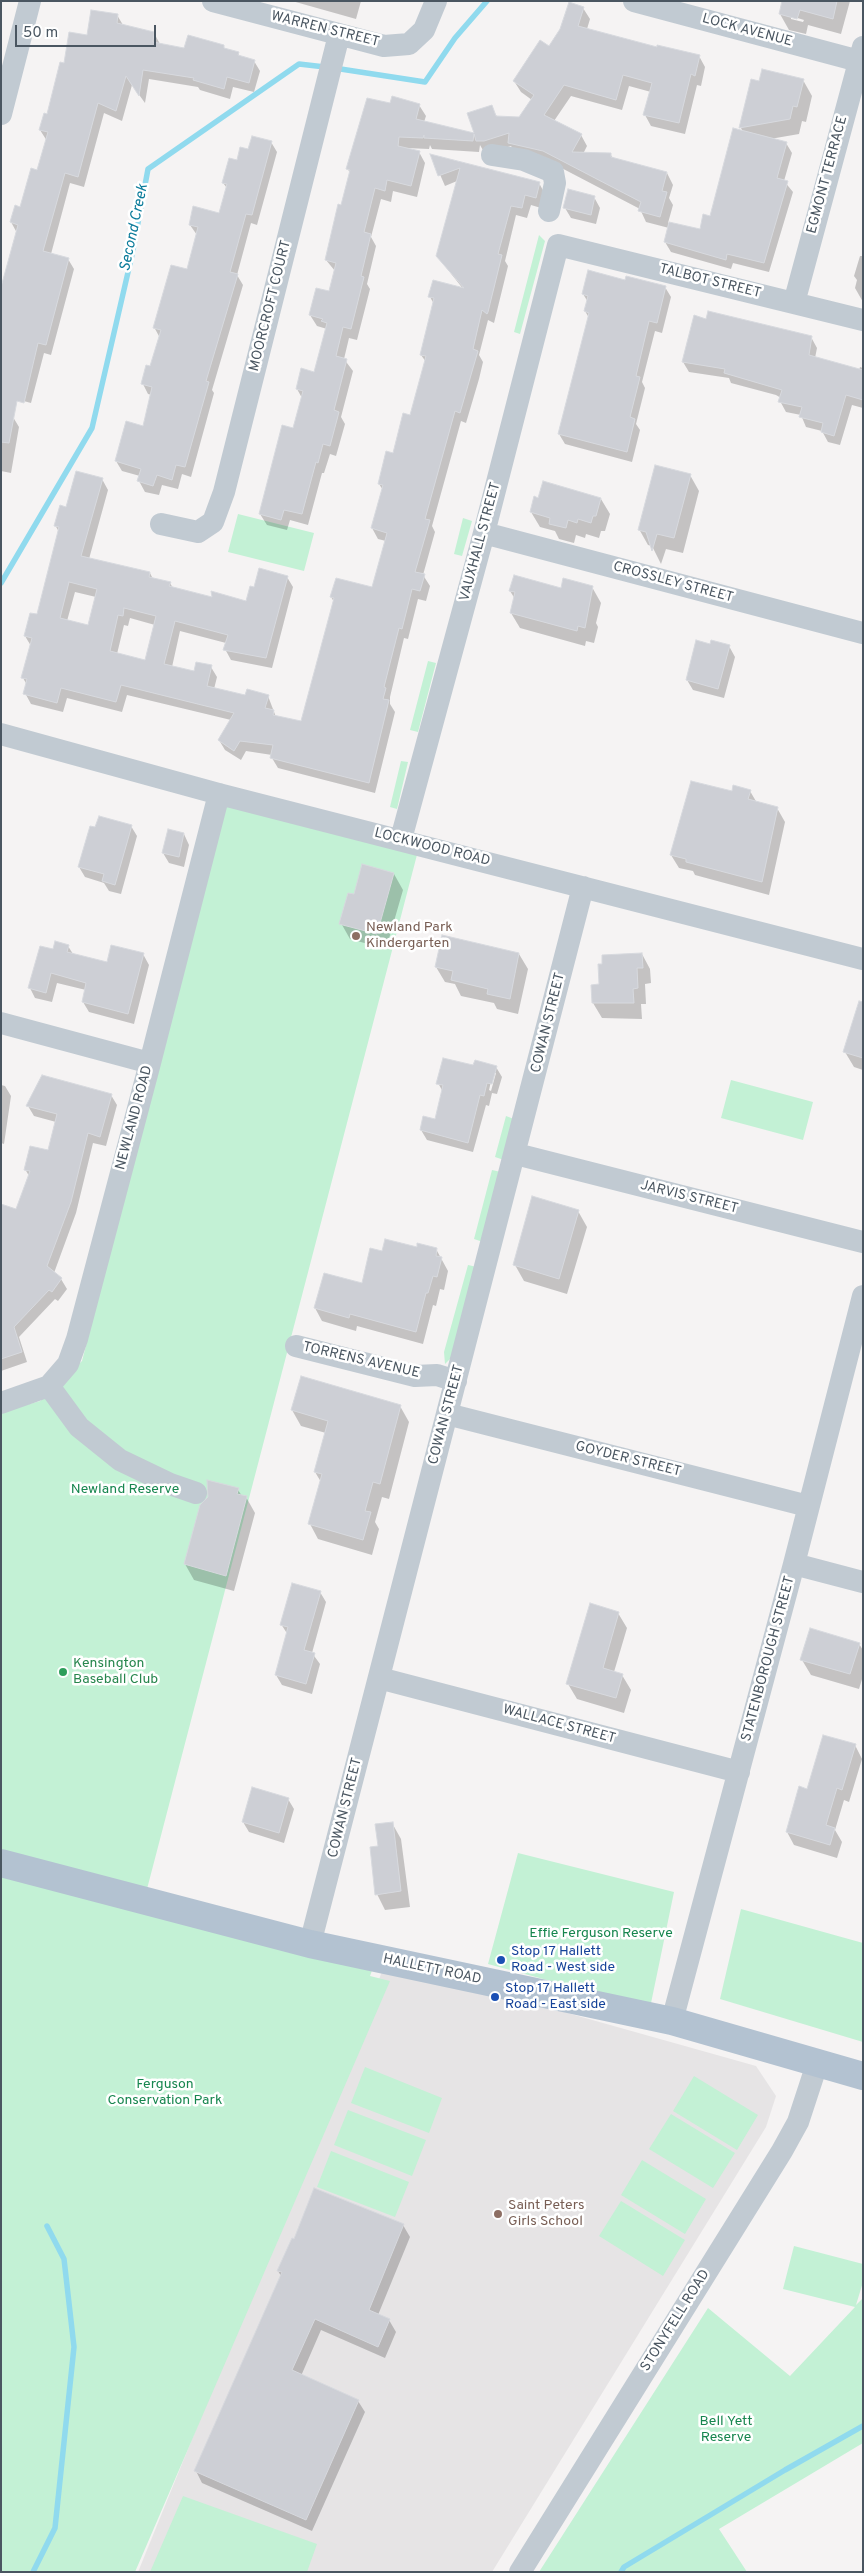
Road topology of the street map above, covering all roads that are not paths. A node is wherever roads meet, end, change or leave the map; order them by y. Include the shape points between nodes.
1 (30, 1) edge
2 (213, 1) edge
3 (436, 1) edge
4 (634, 1) edge
5 (339, 35) junction
6 (861, 54) edge
7 (1, 114) edge
8 (492, 155) dead end
9 (549, 211) dead end
10 (558, 245) joint
11 (794, 303) junction
12 (863, 320) edge
13 (161, 524) dead end
14 (484, 533) junction
15 (863, 632) edge
16 (1, 734) edge
17 (219, 794) junction
18 (401, 839) junction
19 (583, 886) junction
20 (863, 959) edge
21 (1, 1023) edge
22 (150, 1063) junction
23 (516, 1154) junction
24 (863, 1242) edge
25 (863, 1296) edge
26 (296, 1346) dead end
27 (456, 1381) junction
28 (49, 1386) junction
29 (1, 1403) edge
30 (447, 1414) junction
31 (196, 1493) dead end
32 (808, 1506) junction
33 (794, 1564) junction
34 (863, 1582) edge
35 (379, 1678) junction
36 (739, 1772) junction
37 (1, 1863) edge
38 (310, 1944) junction
39 (672, 2021) junction
40 (817, 2064) junction
41 (863, 2076) edge
42 (520, 2572) edge

1 - 7 street
2 - 5 street, WARREN STREET
3 - 5 street, WARREN STREET via 424,30 409,44 384,46
4 - 6 street, LOCK AVENUE
5 - 13 street, MOORCROFT COURT via 224,492 213,522 198,532
6 - 11 street, EGMONT TERRACE
8 - 9 street via 524,160 552,172 555,183
10 - 11 street, TALBOT STREET
10 - 14 street, VAUXHALL STREET
11 - 12 street, TALBOT STREET
14 - 15 street, CROSSLEY STREET
14 - 18 street, VAUXHALL STREET
16 - 17 street, LOCKWOOD ROAD
17 - 18 street, LOCKWOOD ROAD
17 - 22 street, NEWLAND ROAD
18 - 19 street, LOCKWOOD ROAD
19 - 20 street, LOCKWOOD ROAD
19 - 23 street, COWAN STREET
21 - 22 street
22 - 28 street, NEWLAND ROAD via 77,1339 68,1364
23 - 24 street, JARVIS STREET
23 - 27 street, COWAN STREET
25 - 32 street, STATENBOROUGH STREET
26 - 27 street, TORRENS AVENUE via 415,1376 437,1375
27 - 30 street, COWAN STREET
28 - 29 street, NEWLAND ROAD
28 - 31 street via 79,1427 120,1460
30 - 32 street, GOYDER STREET
30 - 35 street, COWAN STREET
32 - 33 street, STATENBOROUGH STREET
33 - 34 street
33 - 36 street, STATENBOROUGH STREET
35 - 36 street, WALLACE STREET
35 - 38 street, COWAN STREET
36 - 39 street, STATENBOROUGH STREET
37 - 38 main road, HALLETT ROAD
38 - 39 main road, HALLETT ROAD
39 - 40 main road, HALLETT ROAD
40 - 41 main road, HALLETT ROAD
40 - 42 street, STONYFELL ROAD via 798,2122 782,2151

